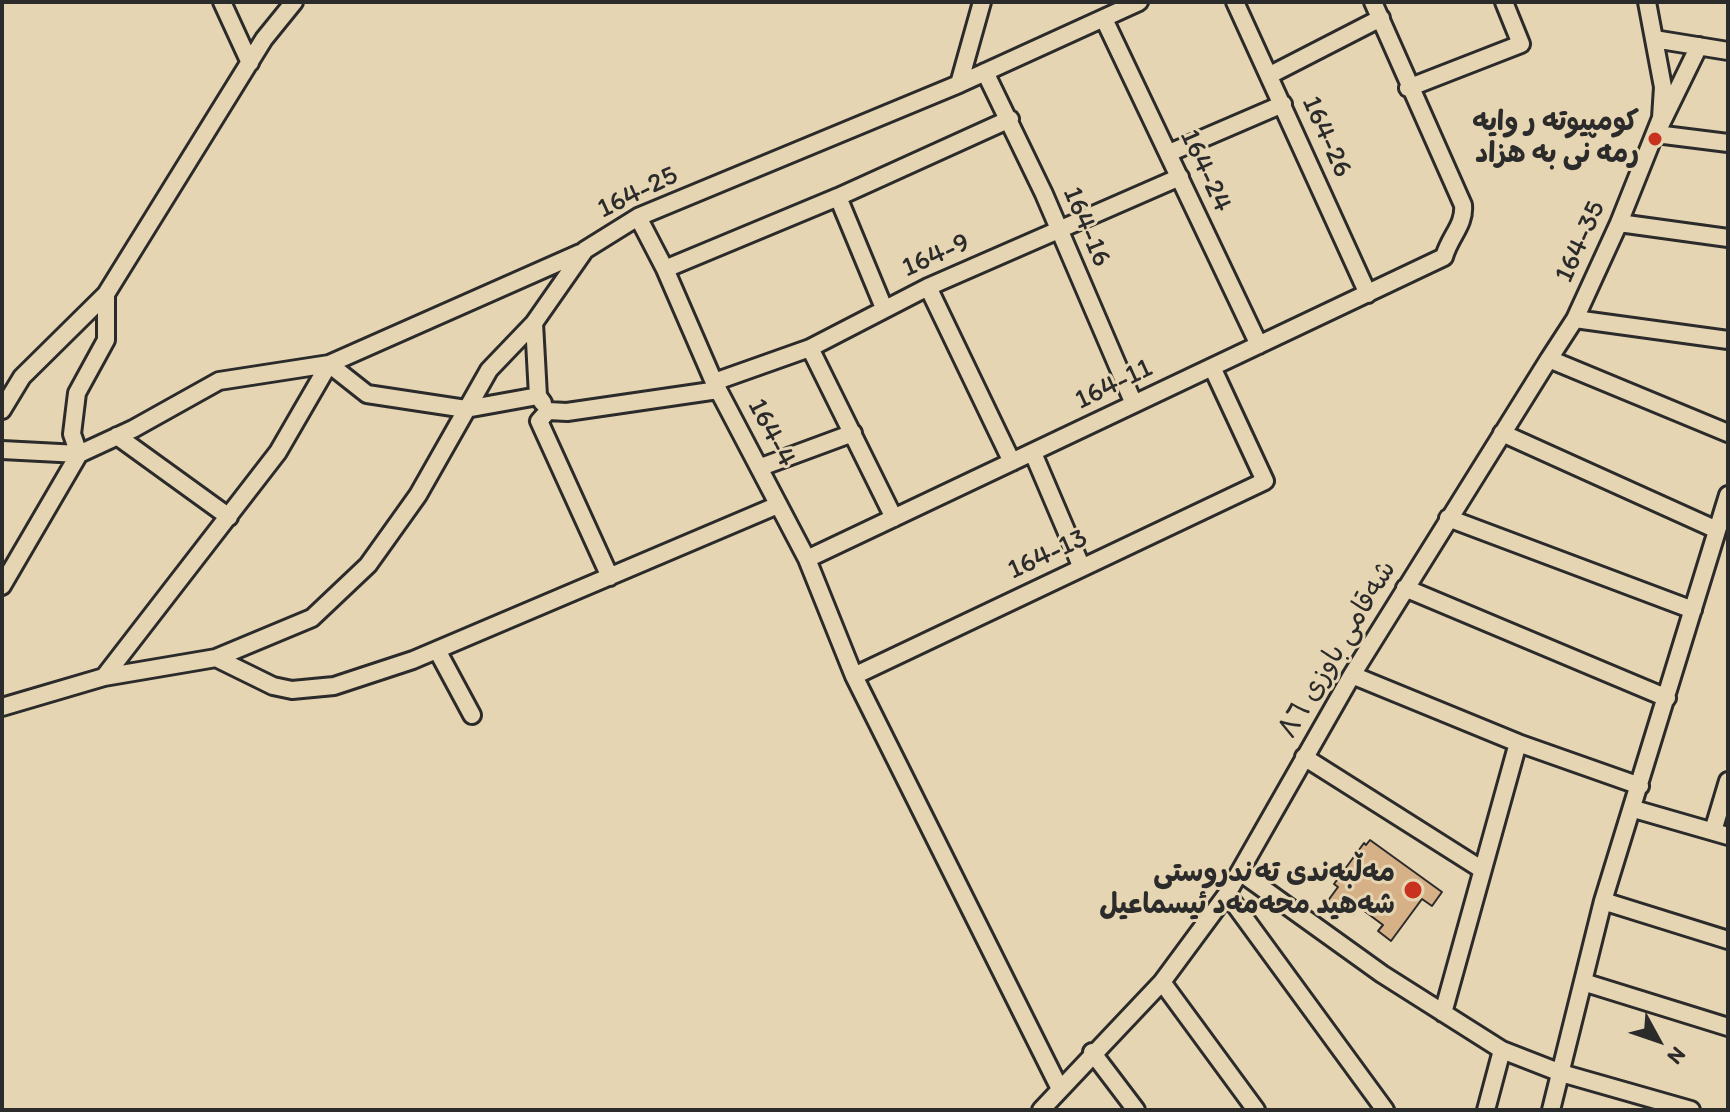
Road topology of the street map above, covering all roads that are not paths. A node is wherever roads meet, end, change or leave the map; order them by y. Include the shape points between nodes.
1 (222, 2) edge
2 (294, 2) edge
3 (982, 2) edge
4 (1139, 2) edge
5 (1235, 2) edge
6 (1373, 2) edge
7 (1504, 2) edge
8 (1647, 2) edge
9 (1381, 18) junction
10 (1104, 19) junction
11 (1654, 39) junction
12 (1699, 46) junction
13 (1728, 51) edge
14 (250, 63) junction
15 (985, 72) junction
16 (1270, 75) junction
17 (959, 84) junction
18 (1408, 88) junction
19 (1283, 104) junction
20 (1010, 119) junction
21 (1656, 134) junction
22 (1728, 143) edge
23 (1169, 153) junction
24 (1180, 177) junction
25 (838, 197) junction
26 (638, 217) junction
27 (1619, 223) junction
28 (1059, 229) junction
29 (1728, 238) edge
30 (585, 250) junction
31 (665, 269) junction
32 (928, 287) junction
33 (106, 294) junction
34 (1368, 294) junction
35 (884, 308) junction
36 (1575, 319) junction
37 (534, 323) junction
38 (1728, 340) edge
39 (1259, 345) junction
40 (810, 348) junction
41 (1549, 359) junction
42 (329, 364) junction
43 (1212, 367) junction
44 (716, 386) junction
45 (538, 396) junction
46 (1134, 404) junction
47 (466, 409) junction
48 (2, 410) edge
49 (548, 411) junction
50 (853, 433) junction
51 (1502, 433) junction
52 (1728, 433) edge
53 (117, 436) junction
54 (2, 450) edge
55 (1033, 453) junction
56 (79, 454) junction
57 (1012, 462) junction
58 (761, 467) junction
59 (1728, 495) edge
60 (778, 505) junction
61 (229, 517) junction
62 (894, 518) junction
63 (1448, 518) junction
64 (1717, 530) junction
65 (807, 559) junction
66 (1082, 568) junction
67 (610, 577) junction
68 (2, 586) edge
69 (1405, 588) junction
70 (1693, 610) junction
71 (437, 650) junction
72 (216, 658) junction
73 (1352, 675) junction
74 (854, 676) junction
75 (104, 677) junction
76 (1667, 698) junction
77 (2, 707) edge
78 (472, 715) dead end
79 (1518, 743) junction
80 (1304, 757) junction
81 (1728, 781) edge
82 (1640, 786) junction
83 (1634, 809) junction
84 (1720, 834) edge
85 (1481, 869) junction
86 (1240, 872) junction
87 (1227, 894) junction
88 (1603, 901) junction
89 (1728, 940) edge
90 (1162, 982) junction
91 (1583, 982) junction
92 (1443, 1013) junction
93 (1728, 1027) edge
94 (1502, 1050) junction
95 (1092, 1052) junction
96 (1561, 1073) junction
97 (1059, 1087) junction
98 (1041, 1110) edge
99 (1136, 1110) edge
100 (1256, 1110) edge
101 (1385, 1110) edge
102 (1486, 1110) edge
103 (1551, 1110) edge
104 (1691, 1110) edge

1 - 14 street
2 - 14 street
3 - 17 street
4 - 10 street, 164-25
5 - 16 street, 164-26
6 - 9 street
7 - 18 street via 1521,44
8 - 11 street, 164-35
9 - 16 street
9 - 18 street
10 - 15 street, 164-25
10 - 23 street, 164-24
11 - 12 street
11 - 21 street, 164-35 via 1663,87
12 - 13 street
12 - 21 street
14 - 33 street
15 - 17 street, 164-25
15 - 20 street, 164-16
16 - 19 street, 164-26
17 - 26 street, 164-25
18 - 34 street, 164-11 via 1463,205 1461,223 1449,237 1444,257
19 - 23 street
19 - 34 street, 164-26
20 - 25 street
20 - 28 street, 164-16
21 - 22 street
21 - 27 street, 164-35
23 - 24 street, 164-24
24 - 28 street, 164-9
24 - 39 street, 164-24
25 - 31 street
25 - 35 street
26 - 30 street, 164-25
26 - 31 street, 164-4
27 - 29 street
27 - 36 street, 164-35
28 - 32 street, 164-9
28 - 46 street, 164-16
30 - 37 street, 164-25
30 - 42 street
31 - 44 street, 164-4
32 - 35 street, 164-9
32 - 57 street
33 - 48 street via 22,377
33 - 56 street via 106,340 77,393 72,434
34 - 39 street, 164-11
35 - 40 street, 164-9
36 - 38 street
36 - 41 street, 164-35
37 - 45 street
37 - 47 street, 164-25 via 489,370
39 - 43 street, 164-11
40 - 44 street, 164-9
40 - 50 street
41 - 51 street, شەقامی باوزی ٨٦
41 - 52 street
42 - 47 street via 367,394
42 - 53 street via 219,381
42 - 61 street via 278,452
43 - 46 street, 164-11
43 - 66 street, 164-13 via 1265,481
44 - 49 street, 164-9
44 - 58 street, 164-4
45 - 47 street
45 - 49 street
46 - 55 street, 164-11
47 - 72 street, 164-25 via 418,495 368,565 312,618
49 - 67 street via 539,421
50 - 58 street
50 - 62 street
51 - 63 street, شەقامی باوزی ٨٦
51 - 64 street
53 - 56 street
53 - 61 street
54 - 56 street
55 - 57 street, 164-11
55 - 66 street
56 - 68 street
57 - 62 street, 164-11
58 - 60 street, 164-4
59 - 64 street
60 - 65 street, 164-4
60 - 67 street
61 - 75 street
62 - 65 street, 164-11
63 - 69 street, شەقامی باوزی ٨٦
63 - 70 street
64 - 70 street
65 - 74 street, 164-4
66 - 74 street, 164-13
67 - 71 street
69 - 73 street, شەقامی باوزی ٨٦
69 - 76 street
70 - 76 street
71 - 72 street via 361,679 311,690 273,686
71 - 78 street
72 - 75 street
73 - 79 street
73 - 80 street, شەقامی باوزی ٨٦
74 - 97 street, 164-4
75 - 77 street
76 - 82 street
79 - 82 street
79 - 85 street
80 - 85 street
80 - 86 street, شەقامی باوزی ٨٦
81 - 84 street
82 - 83 street
83 - 84 street
83 - 88 street
85 - 92 street
86 - 87 street, شەقامی باوزی ٨٦
86 - 92 street
87 - 90 street, شەقامی باوزی ٨٦
87 - 101 street
88 - 89 street
88 - 91 street
90 - 95 street, شەقامی باوزی ٨٦
90 - 100 street
91 - 93 street
91 - 96 street
92 - 94 street
94 - 96 street
94 - 102 street
95 - 97 street, شەقامی باوزی ٨٦
95 - 99 street
96 - 103 street
96 - 104 street
97 - 98 street, شەقامی باوزی ٨٦

